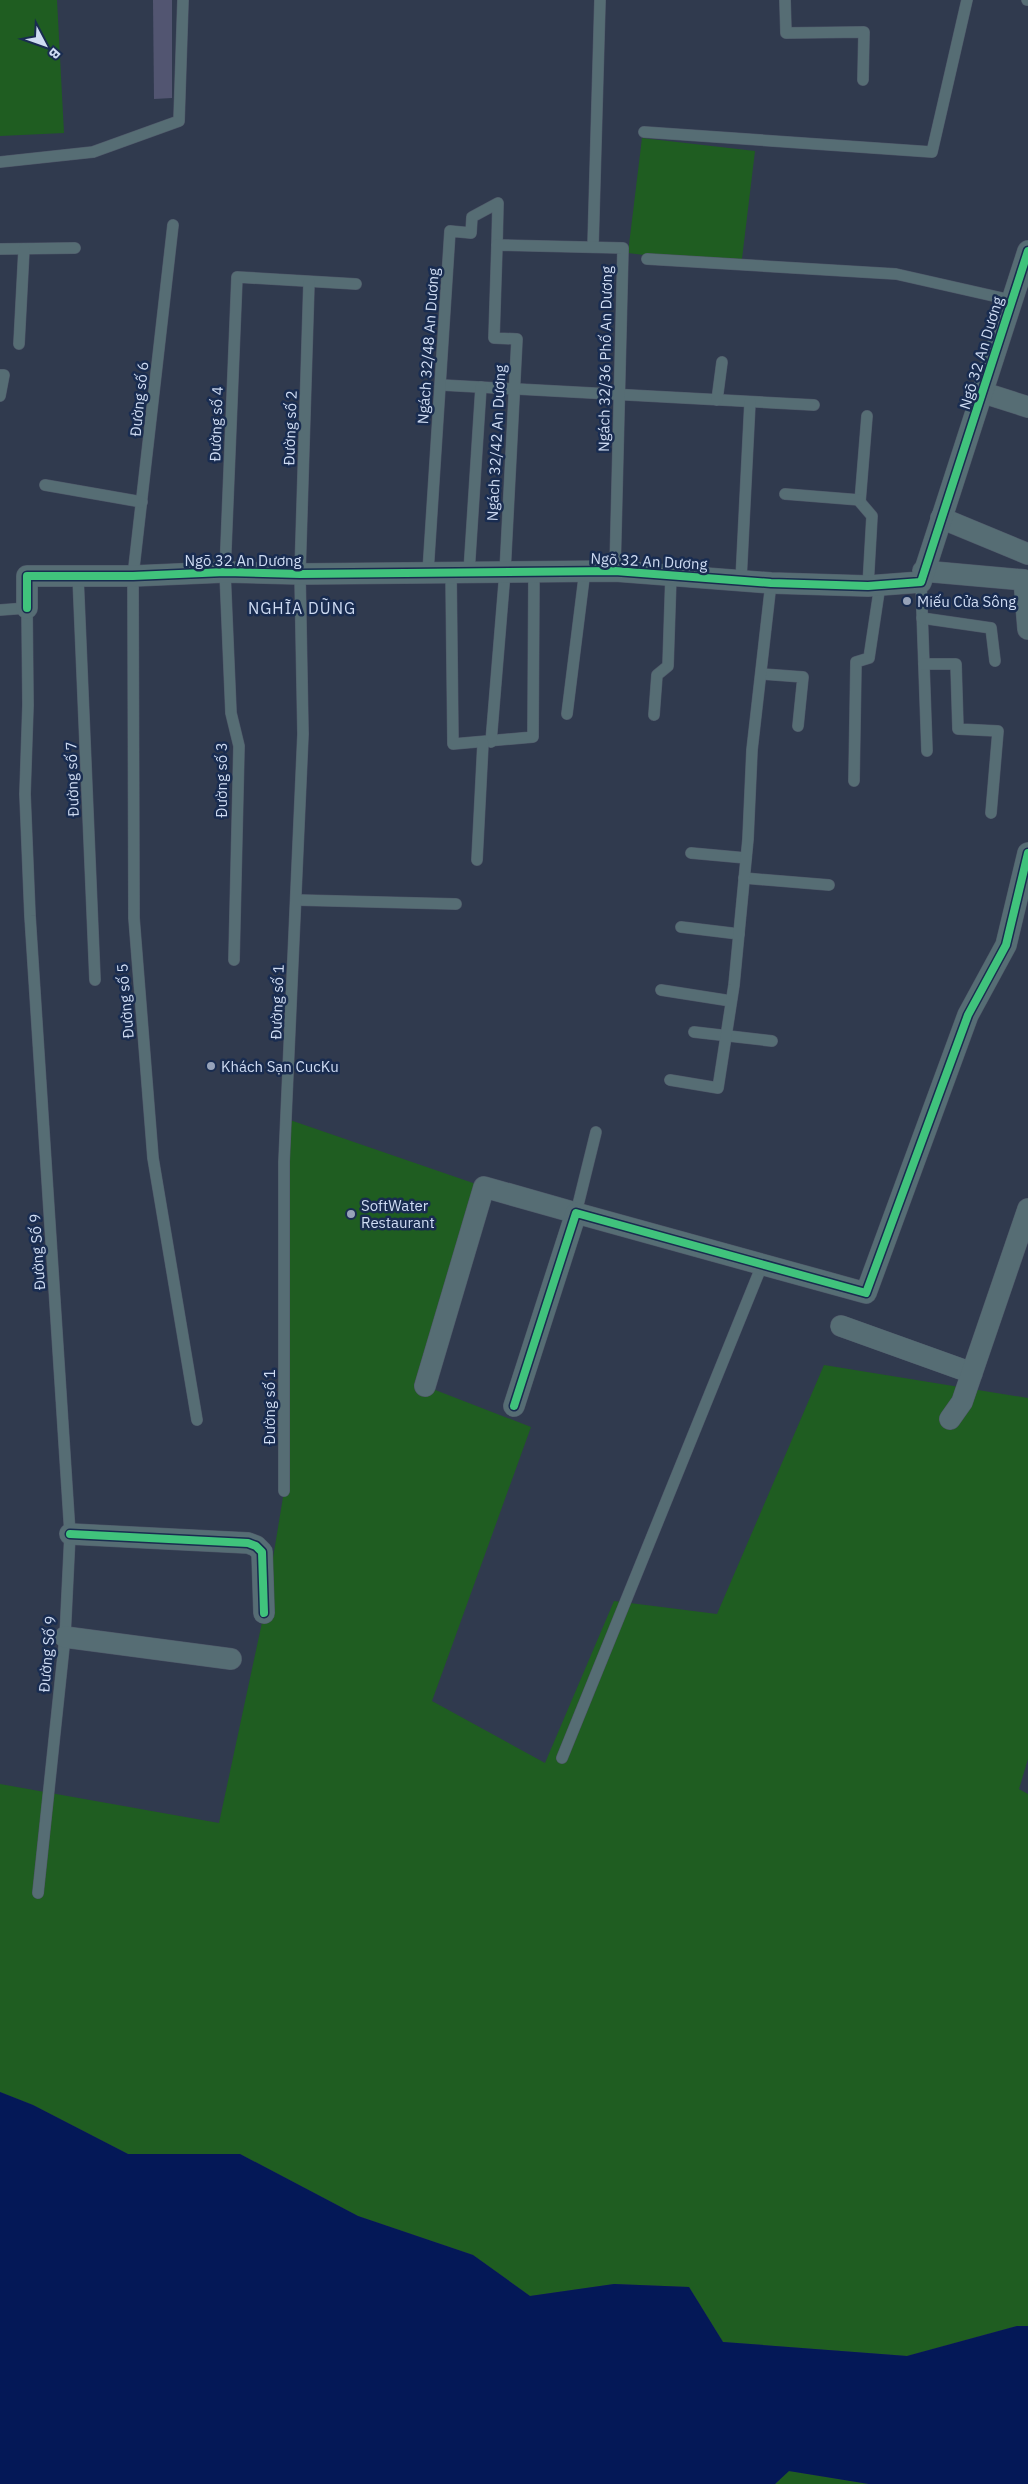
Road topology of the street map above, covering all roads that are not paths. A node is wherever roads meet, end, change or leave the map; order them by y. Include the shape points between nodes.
1 (182, 0) edge
2 (600, 0) edge
3 (786, 0) edge
4 (967, 0) edge
5 (863, 80) dead end
6 (644, 132) dead end
7 (0, 162) edge
8 (173, 225) dead end
9 (497, 245) junction
10 (593, 247) junction
11 (75, 248) dead end
12 (0, 249) edge
13 (24, 249) junction
14 (1028, 251) edge
15 (648, 259) dead end
16 (309, 282) junction
17 (356, 284) dead end
18 (1011, 300) junction
19 (19, 344) dead end
20 (722, 362) dead end
21 (2, 375) edge
22 (442, 385) junction
23 (481, 387) junction
24 (514, 388) junction
25 (620, 393) junction
26 (984, 393) junction
27 (0, 396) edge
28 (717, 400) junction
29 (750, 402) junction
30 (814, 405) dead end
31 (1028, 407) edge
32 (867, 416) dead end
33 (45, 485) dead end
34 (785, 494) dead end
35 (860, 500) junction
36 (142, 502) junction
37 (941, 518) junction
38 (1028, 554) edge
39 (585, 570) junction
40 (615, 570) junction
41 (534, 571) junction
42 (225, 572) junction
43 (428, 572) junction
44 (460, 572) junction
45 (505, 572) junction
46 (300, 574) junction
47 (671, 575) junction
48 (78, 576) junction
49 (133, 576) junction
50 (922, 576) junction
51 (741, 580) junction
52 (771, 583) junction
53 (874, 585) junction
54 (27, 608) junction
55 (0, 610) edge
56 (922, 618) junction
57 (1028, 629) edge
58 (995, 662) dead end
59 (924, 664) junction
60 (762, 674) junction
61 (567, 714) dead end
62 (654, 715) dead end
63 (798, 726) dead end
64 (487, 742) junction
65 (927, 751) dead end
66 (854, 781) dead end
67 (991, 813) dead end
68 (691, 853) dead end
69 (1028, 853) edge
70 (746, 858) junction
71 (477, 860) dead end
72 (744, 878) junction
73 (830, 885) dead end
74 (296, 900) junction
75 (1022, 903) edge
76 (456, 904) dead end
77 (681, 927) dead end
78 (739, 934) junction
79 (234, 960) dead end
80 (95, 980) dead end
81 (661, 990) dead end
82 (731, 1001) junction
83 (694, 1032) dead end
84 (726, 1036) junction
85 (772, 1041) dead end
86 (670, 1080) dead end
87 (596, 1132) dead end
88 (1028, 1209) edge
89 (576, 1213) junction
90 (762, 1264) junction
91 (841, 1326) dead end
92 (972, 1373) junction
93 (425, 1386) dead end
94 (514, 1406) dead end
95 (950, 1419) dead end
96 (197, 1420) dead end
97 (284, 1491) dead end
98 (70, 1534) junction
99 (264, 1613) dead end
100 (65, 1638) junction
101 (231, 1659) dead end
102 (562, 1758) dead end
103 (38, 1893) dead end

1 - 7 lane via 179,121 92,152
2 - 10 lane
3 - 5 lane via 786,34 864,32
4 - 6 lane via 932,152
8 - 36 lane, Đường số 6
9 - 10 lane, Ngách 32/36 Phố An Dương
9 - 22 lane, Ngách 32/48 An Dương via 498,202 472,217 470,233 450,231
9 - 24 lane, Ngách 32/42 An Dương via 494,338 517,339
10 - 25 lane, Ngách 32/36 Phố An Dương via 623,248
11 - 13 lane
12 - 13 lane
13 - 19 lane
14 - 18 street, Ngõ 32 An Dương
15 - 18 lane via 896,274
16 - 17 lane
16 - 42 lane, Đường số 4 via 237,277
16 - 46 lane, Đường số 2
18 - 26 street, Ngõ 32 An Dương
20 - 28 lane
21 - 27 lane
22 - 23 lane
22 - 43 lane, Ngách 32/48 An Dương
23 - 24 lane
23 - 44 lane
24 - 25 lane
24 - 45 lane, Ngách 32/42 An Dương
25 - 28 lane
25 - 40 lane, Ngách 32/36 Phố An Dương
26 - 31 street
26 - 37 street, Ngõ 32 An Dương
28 - 29 lane
29 - 30 lane
29 - 51 lane
32 - 35 lane
33 - 36 lane
34 - 35 lane
35 - 53 lane via 872,516
36 - 49 lane, Đường số 6
37 - 38 street
37 - 50 street, Ngõ 32 An Dương
39 - 40 street, Ngõ 32 An Dương
39 - 41 street, Ngõ 32 An Dương
39 - 61 lane
40 - 47 street, Ngõ 32 An Dương
41 - 45 street, Ngõ 32 An Dương
41 - 64 lane via 533,737
42 - 46 street, Ngõ 32 An Dương
42 - 49 street, Ngõ 32 An Dương
42 - 79 lane, Đường số 3 via 231,713 239,746
43 - 44 street, Ngõ 32 An Dương
43 - 46 street, Ngõ 32 An Dương
44 - 45 street, Ngõ 32 An Dương
44 - 64 lane via 453,744
45 - 64 lane, Ngách 32/42 An Dương
46 - 74 lane, Đường số 1 via 303,734
47 - 51 street, Ngõ 32 An Dương
47 - 62 lane via 668,666 657,675
48 - 49 street, Ngõ 32 An Dương
48 - 54 street, Ngõ 32 An Dương via 27,576
48 - 80 lane, Đường số 7
49 - 96 lane, Đường số 5 via 134,918 153,1158
50 - 53 street, Ngõ 32 An Dương
50 - 56 lane
50 - 57 street via 1024,580
51 - 52 street, Ngõ 32 An Dương
52 - 53 street, Ngõ 32 An Dương
52 - 60 lane
53 - 66 lane via 869,658 856,662
54 - 55 lane
54 - 98 lane, Đường Số 9 via 25,794 30,916
56 - 58 lane via 991,628
56 - 59 lane
59 - 65 lane
59 - 67 lane via 956,664 958,730 998,731
60 - 63 lane via 803,677
60 - 70 lane via 752,750
64 - 71 lane, Ngách 32/42 An Dương
68 - 70 lane
69 - 75 street
70 - 72 lane
72 - 73 lane
72 - 78 lane
74 - 76 lane
74 - 97 lane, Đường số 1 via 284,1162
75 - 90 street via 1006,945 968,1015 866,1293
77 - 78 lane
78 - 82 lane
81 - 82 lane
82 - 84 lane
83 - 84 lane
84 - 85 lane
84 - 86 lane via 718,1088
87 - 89 lane
88 - 92 street
89 - 90 street
89 - 93 street via 484,1187
89 - 94 street
90 - 102 lane
91 - 92 street
92 - 95 street via 962,1402
98 - 99 street via 256,1546 262,1552
98 - 100 lane, Đường Số 9
100 - 101 street
100 - 103 lane, Đường Số 9

